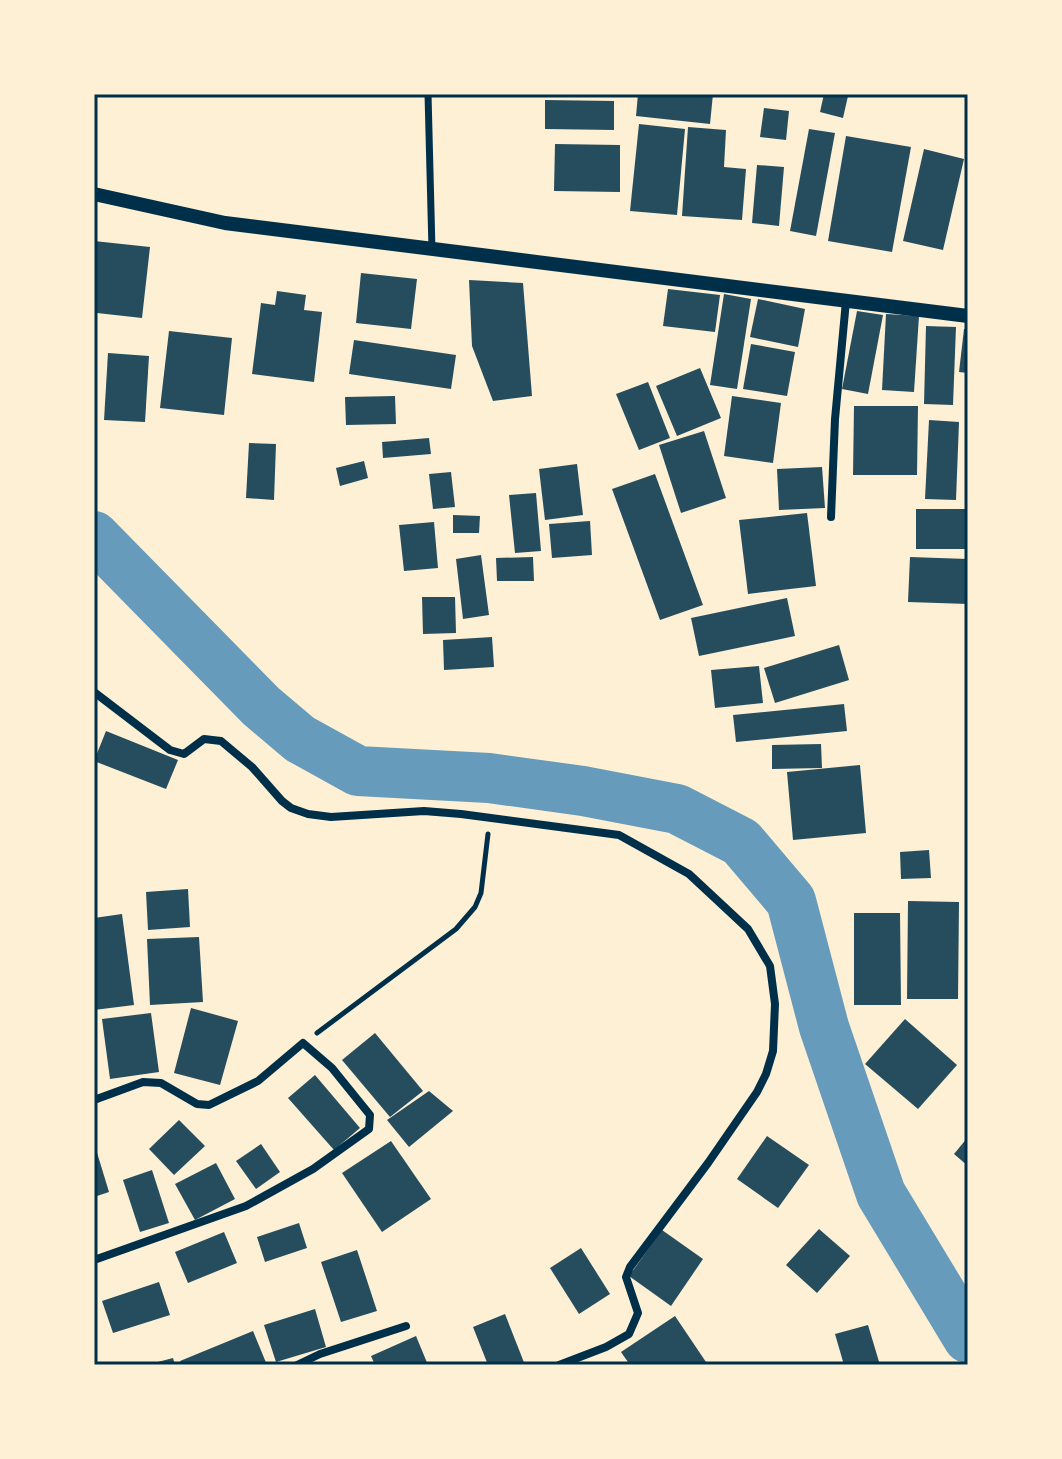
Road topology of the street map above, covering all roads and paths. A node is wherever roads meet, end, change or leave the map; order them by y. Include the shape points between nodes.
1 (428, 94) edge
2 (94, 194) edge
3 (432, 250) junction
4 (846, 301) junction
5 (968, 316) edge
6 (831, 517) dead end
7 (94, 692) edge
8 (490, 817) junction
9 (303, 1043) junction
10 (94, 1100) edge
11 (94, 1260) edge
12 (406, 1326) dead end
13 (297, 1365) edge
14 (559, 1365) edge

1 - 3 street
2 - 3 street via 225,223
3 - 4 street
4 - 5 street
4 - 6 street
7 - 8 street via 170,750 184,754 204,739 221,741 282,801 308,814 424,811
8 - 9 path via 475,907 456,929
8 - 14 street via 619,835 689,874 748,929 770,966 775,1004 773,1051 757,1092 630,1267 626,1277 638,1313 629,1334
9 - 10 street via 258,1081 209,1105 197,1104 161,1083 143,1082
9 - 11 street via 332,1068 370,1115 369,1129 313,1169 246,1206
12 - 13 street

